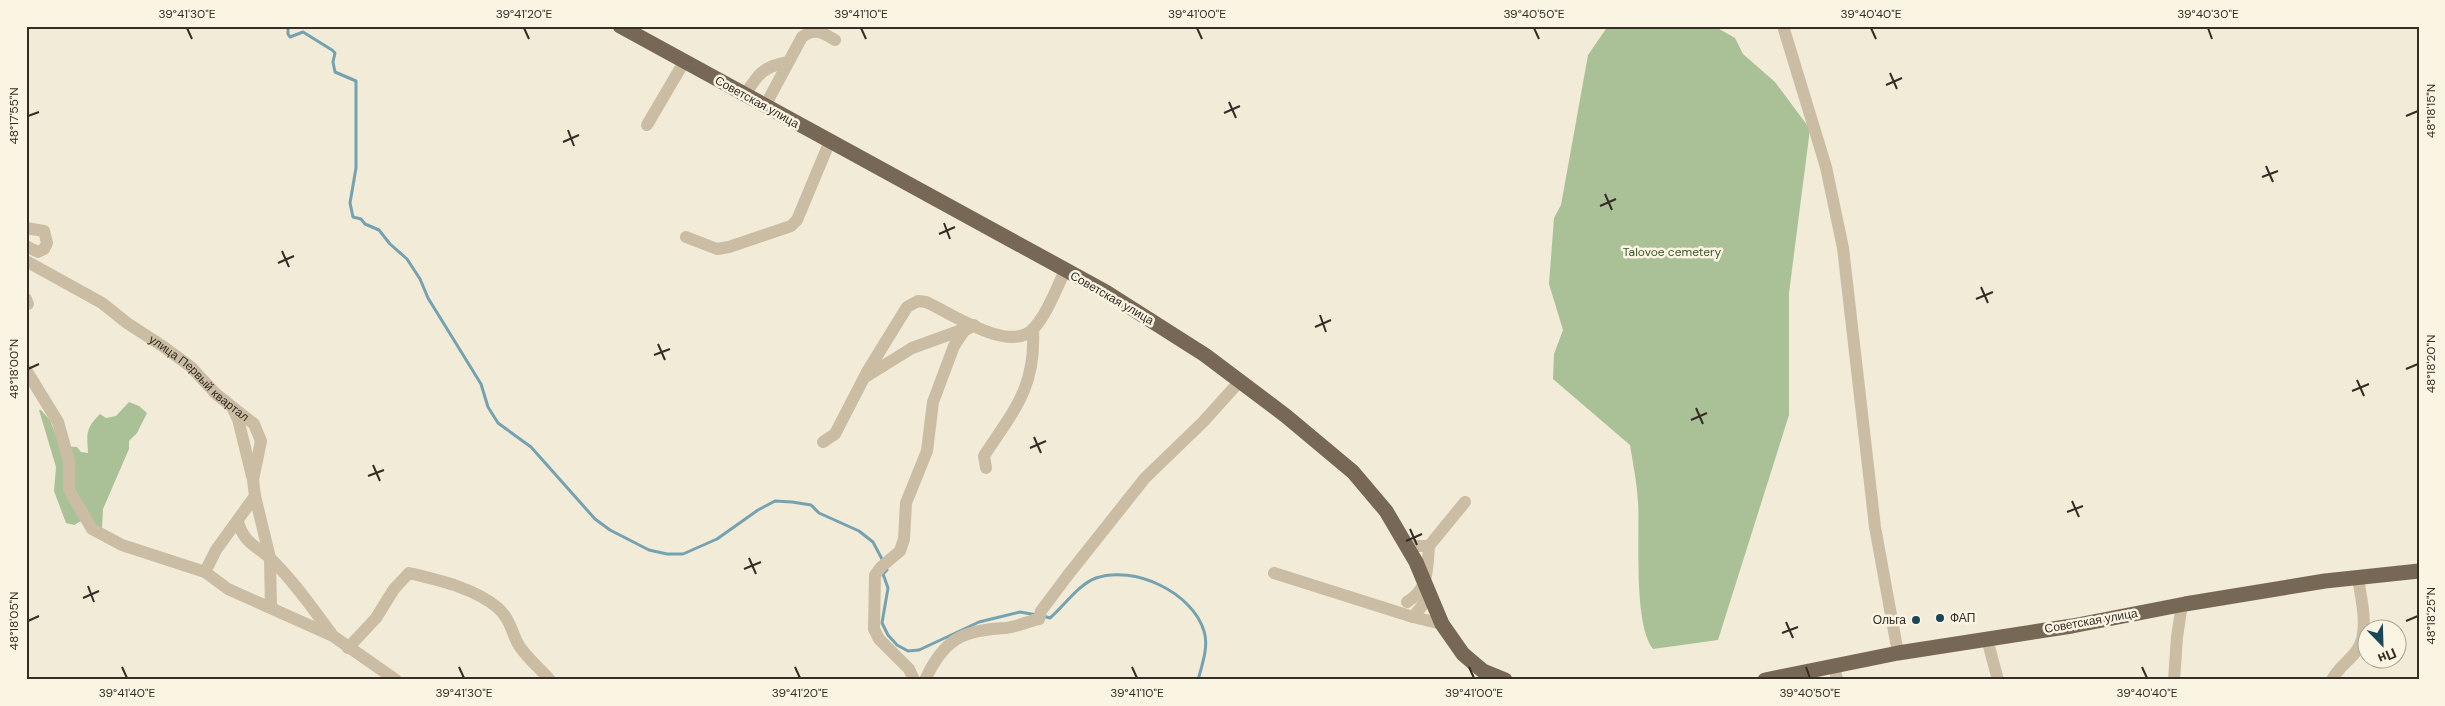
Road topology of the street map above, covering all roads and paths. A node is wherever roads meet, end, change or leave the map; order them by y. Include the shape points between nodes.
1 (620, 26) edge
2 (1783, 26) edge
3 (835, 40) dead end
4 (684, 62) junction
5 (788, 62) junction
6 (745, 95) junction
7 (765, 106) junction
8 (647, 125) dead end
9 (830, 142) junction
10 (26, 228) edge
11 (686, 237) dead end
12 (26, 246) edge
13 (26, 261) edge
14 (26, 270) edge
15 (45, 270) junction
16 (1065, 271) junction
17 (974, 325) junction
18 (1033, 329) junction
19 (26, 370) edge
20 (864, 379) junction
21 (1240, 381) junction
22 (823, 442) dead end
23 (986, 468) dead end
24 (255, 496) junction
25 (1465, 502) dead end
26 (238, 522) junction
27 (1407, 546) junction
28 (1430, 546) junction
29 (270, 558) junction
30 (2419, 571) edge
31 (205, 572) junction
32 (1274, 573) dead end
33 (2358, 578) junction
34 (1428, 590) junction
35 (1407, 602) dead end
36 (2182, 604) junction
37 (271, 607) junction
38 (1413, 617) junction
39 (1442, 624) junction
40 (333, 636) junction
41 (1987, 639) junction
42 (348, 648) junction
43 (1898, 652) junction
44 (1835, 672) edge
45 (390, 678) edge
46 (550, 680) edge
47 (914, 680) edge
48 (924, 680) edge
49 (1505, 680) edge
50 (1765, 680) edge
51 (1998, 680) edge
52 (2174, 680) edge
53 (2332, 680) edge

1 - 4 main road, Советская улица
2 - 43 street via 1826,167 1843,248 1875,527
3 - 5 street via 818,30 809,31
4 - 6 main road, Советская улица
4 - 8 street
5 - 6 street via 761,71
5 - 7 street
6 - 7 main road, Советская улица
7 - 9 main road, Советская улица
9 - 11 street via 797,220 791,226 717,249
9 - 16 main road, Советская улица
10 - 12 street via 44,231 47,243 38,252
13 - 15 street, улица Первый квартал
14 - 15 street
15 - 24 street, улица Первый квартал via 102,303 171,352 232,406 238,419
16 - 18 street
16 - 21 main road, Советская улица via 1151,320
17 - 18 street via 1002,338 1020,337
17 - 20 street via 912,348
17 - 20 street via 918,301 907,307 893,327
17 - 47 street via 954,346 933,402 927,451 906,503 900,551 875,575 874,629
18 - 23 street via 1027,388 984,456
19 - 31 street via 58,422 69,461 69,490 92,529 122,545
20 - 22 street via 835,434
21 - 27 main road, Советская улица via 1353,472 1386,511
21 - 48 street via 1204,422 1145,478 1040,615 1007,628 981,629 955,639 945,646
24 - 26 street
24 - 29 street
25 - 28 street
26 - 29 street via 246,541
26 - 31 street via 216,550
27 - 28 street
27 - 34 main road, Советская улица
28 - 34 street
29 - 37 street
29 - 40 street
30 - 33 main road, Советская улица
31 - 37 street via 228,589
32 - 38 street
33 - 36 main road, Советская улица
33 - 53 street via 2363,640
34 - 35 street
34 - 38 street
34 - 39 main road, Советская улица
36 - 41 main road, Советская улица
36 - 52 street
37 - 40 street
38 - 39 street
39 - 49 main road, Советская улица via 1463,654 1483,670
40 - 42 street
41 - 43 main road, Советская улица
41 - 51 street
42 - 45 street
42 - 46 street via 376,618 408,573 468,591 499,609 512,625 524,651
43 - 44 main road, Советская улица
44 - 50 main road, Советская улица

